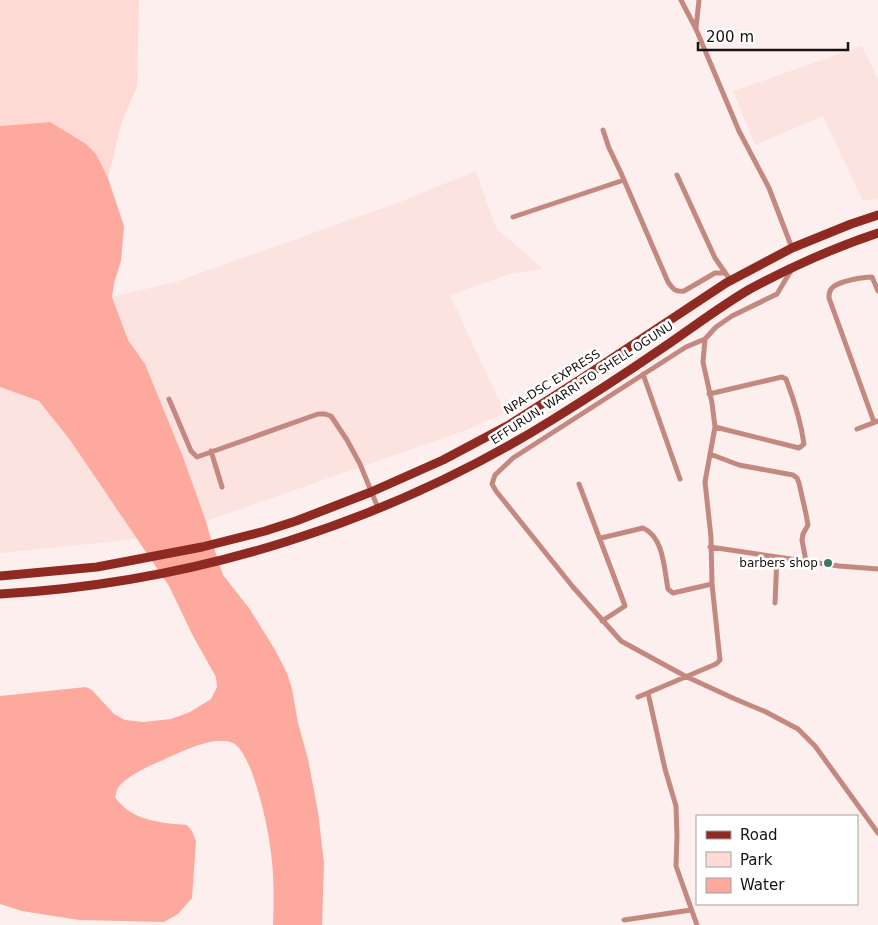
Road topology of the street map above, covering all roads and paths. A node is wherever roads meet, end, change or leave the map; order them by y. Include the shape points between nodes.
1 (681, 0) edge
2 (699, 0) edge
3 (696, 28) junction
4 (604, 130) dead end
5 (677, 175) dead end
6 (624, 180) junction
7 (878, 215) edge
8 (513, 217) dead end
9 (878, 233) edge
10 (792, 248) junction
11 (794, 266) junction
12 (728, 277) junction
13 (878, 291) edge
14 (705, 339) junction
15 (643, 374) junction
16 (709, 394) junction
17 (170, 399) dead end
18 (876, 422) edge
19 (715, 428) junction
20 (857, 429) dead end
21 (211, 451) junction
22 (710, 454) junction
23 (680, 479) dead end
24 (580, 484) dead end
25 (222, 487) dead end
26 (371, 492) junction
27 (378, 508) junction
28 (601, 538) junction
29 (710, 547) junction
30 (777, 558) junction
31 (806, 561) junction
32 (878, 569) edge
33 (0, 576) edge
34 (712, 584) junction
35 (0, 594) edge
36 (775, 603) dead end
37 (602, 621) junction
38 (685, 676) junction
39 (648, 693) junction
40 (638, 697) dead end
41 (878, 833) edge
42 (691, 910) junction
43 (624, 920) dead end
44 (697, 925) edge

1 - 3 street
2 - 3 street
3 - 10 street via 739,131 769,188
4 - 6 street
5 - 12 street via 715,258
6 - 8 street
6 - 12 street via 674,290 684,291 715,273
7 - 10 main road, NPA-DSC EXPRESS
9 - 11 main road, EFFURUN, WARRI TO SHELL OGUNU
10 - 12 main road, NPA-DSC EXPRESS
11 - 14 street via 776,294 732,316
11 - 27 main road, EFFURUN, WARRI TO SHELL OGUNU via 748,290 512,444 437,484
12 - 26 main road, NPA-DSC EXPRESS via 509,425 443,460
13 - 18 street via 872,277 864,277 833,287 829,292
14 - 15 street via 686,346
14 - 16 street via 703,362
15 - 23 street
15 - 37 street via 513,458 494,475 492,484
16 - 19 street
16 - 19 street via 782,377 791,394 804,444 799,448
17 - 21 street via 193,454 197,457
18 - 20 street
19 - 22 street
21 - 25 street
21 - 26 street via 325,414 331,416 347,440
22 - 29 street via 705,482
22 - 31 street via 739,465 797,478 808,525 802,540
24 - 28 street
26 - 27 street
26 - 33 main road, NPA-DSC EXPRESS via 296,521 202,547 97,567
27 - 35 main road, EFFURUN, WARRI TO SHELL OGUNU via 309,535 162,574 77,588
28 - 34 street via 643,528 648,530 661,553 670,592
28 - 37 street via 625,606
29 - 30 street
29 - 34 street
30 - 31 street
30 - 36 street
31 - 32 street
34 - 38 street via 720,660
37 - 38 street via 621,641
38 - 39 street
38 - 41 street via 798,729 815,746
39 - 40 street
39 - 42 street via 676,806 676,866
42 - 43 street
42 - 44 street

